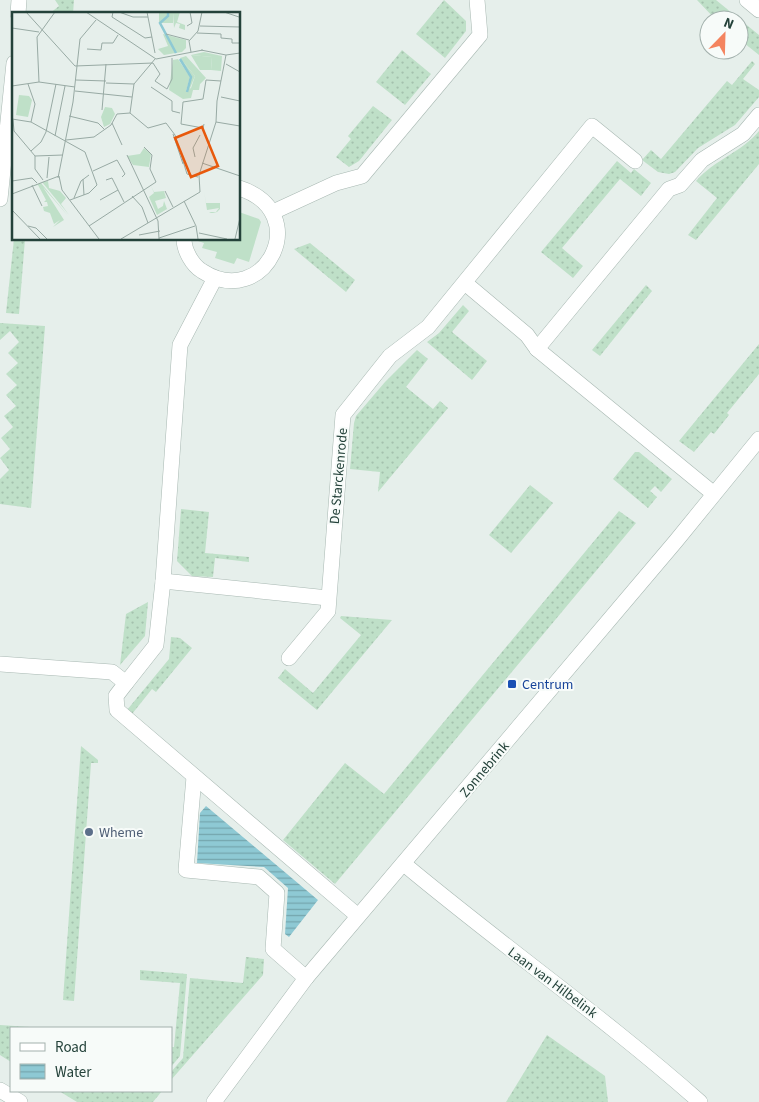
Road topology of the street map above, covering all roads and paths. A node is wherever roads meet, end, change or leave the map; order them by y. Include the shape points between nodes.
1 (477, 0) edge
2 (747, 0) edge
3 (759, 10) edge
4 (12, 93) edge
5 (759, 115) edge
6 (635, 161) dead end
7 (6, 184) edge
8 (240, 188) edge
9 (0, 199) edge
10 (273, 212) junction
11 (184, 240) edge
12 (215, 278) junction
13 (464, 283) junction
14 (538, 349) junction
15 (759, 439) edge
16 (714, 494) junction
17 (163, 581) junction
18 (328, 598) junction
19 (289, 658) dead end
20 (0, 664) edge
21 (126, 683) junction
22 (194, 777) junction
23 (404, 864) junction
24 (358, 916) junction
25 (306, 978) junction
26 (0, 1090) edge
27 (20, 1102) edge
28 (214, 1102) edge
29 (700, 1102) edge

1 - 10 street via 480,35 362,176 336,183
2 - 3 street
4 - 7 street
5 - 14 street via 743,134 702,160 680,184 669,189
6 - 13 street, De Starckenrode via 592,126
7 - 9 street
8 - 10 street via 264,200
10 - 12 street via 278,240 266,266 240,280
11 - 12 street via 189,257 199,269
12 - 17 street via 180,345
13 - 14 street via 527,334
13 - 18 street, De Starckenrode via 428,327 390,356 343,415
14 - 16 street
15 - 16 street, Zonnebrink
16 - 23 street, Zonnebrink
17 - 18 street
17 - 21 street via 156,645
18 - 19 street, De Starckenrode via 328,611
20 - 21 street via 112,672
21 - 22 street via 116,696 116,710
22 - 24 street
22 - 25 street via 186,870 259,877 277,893 273,949
23 - 24 street, Zonnebrink
23 - 29 street, Laan van Hilbelink via 622,1035
24 - 25 street, Zonnebrink
25 - 28 street, Zonnebrink
26 - 27 street

